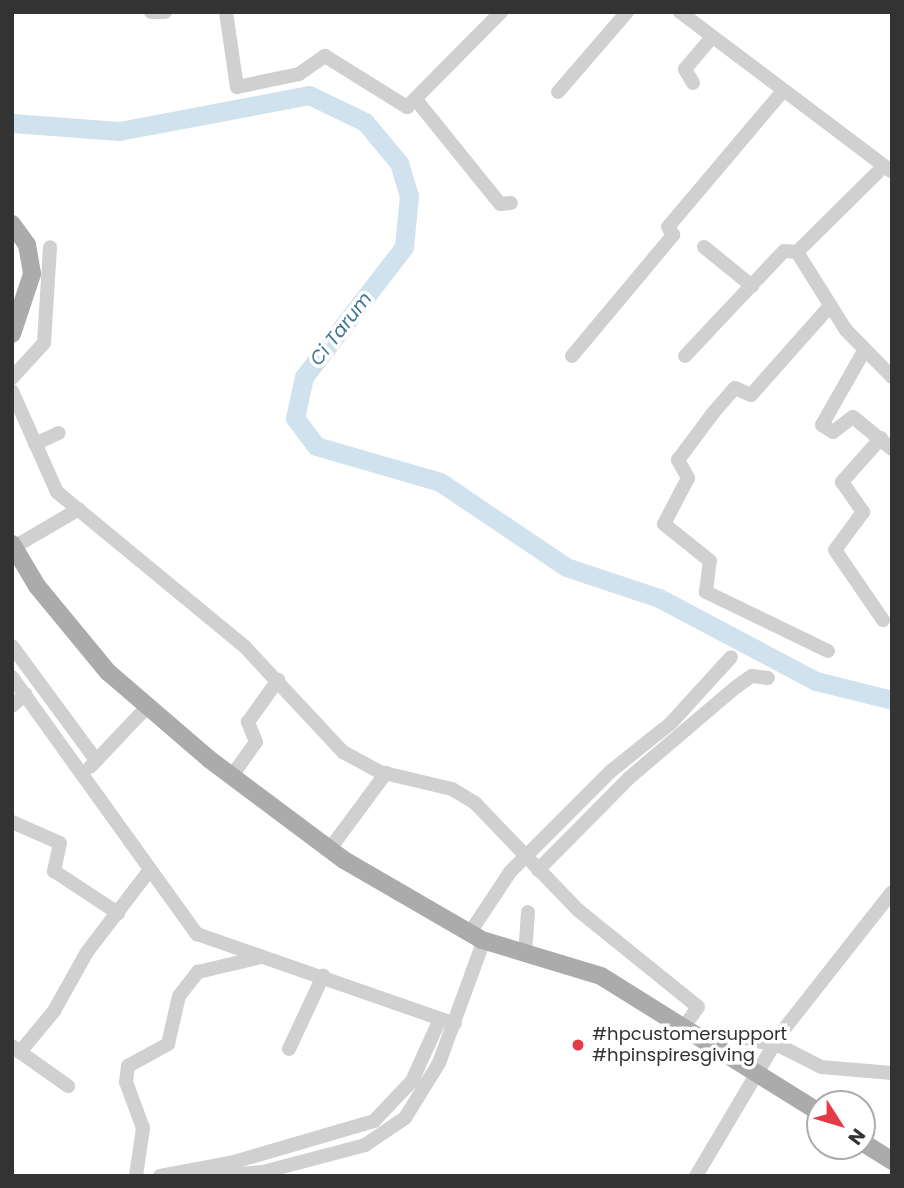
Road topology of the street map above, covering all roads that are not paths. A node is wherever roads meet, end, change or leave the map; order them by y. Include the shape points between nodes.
1 (151, 12) edge
2 (165, 12) edge
3 (226, 12) edge
4 (501, 12) edge
5 (627, 12) edge
6 (680, 12) edge
7 (712, 37) junction
8 (693, 83) dead end
9 (558, 92) dead end
10 (783, 92) junction
11 (418, 101) junction
12 (888, 169) edge
13 (511, 202) dead end
14 (12, 224) edge
15 (50, 247) dead end
16 (704, 247) dead end
17 (797, 252) junction
18 (751, 286) junction
19 (831, 305) junction
20 (12, 334) edge
21 (864, 351) junction
22 (572, 356) dead end
23 (685, 356) dead end
24 (892, 377) edge
25 (12, 378) edge
26 (12, 391) edge
27 (59, 433) dead end
28 (886, 443) edge
29 (35, 444) junction
30 (76, 511) junction
31 (13, 545) edge
32 (883, 620) dead end
33 (12, 646) edge
34 (828, 651) dead end
35 (731, 657) dead end
36 (12, 677) edge
37 (768, 678) dead end
38 (278, 680) junction
39 (31, 687) junction
40 (12, 706) edge
41 (147, 707) junction
42 (659, 745) junction
43 (89, 768) junction
44 (386, 773) junction
45 (231, 777) junction
46 (12, 822) edge
47 (329, 850) junction
48 (532, 863) junction
49 (149, 871) junction
50 (892, 892) edge
51 (528, 912) dead end
52 (118, 913) junction
53 (477, 937) junction
54 (525, 954) junction
55 (263, 957) junction
56 (323, 976) junction
57 (451, 1019) junction
58 (685, 1024) junction
59 (716, 1042) junction
60 (773, 1044) junction
61 (16, 1049) edge
62 (289, 1049) dead end
63 (892, 1059) edge
64 (759, 1071) junction
65 (887, 1072) edge
66 (68, 1086) dead end
67 (806, 1103) edge
68 (876, 1151) edge
69 (892, 1161) edge
70 (262, 1163) junction
71 (221, 1175) edge
72 (136, 1176) edge
73 (160, 1176) edge
74 (696, 1176) edge

1 - 2 street
3 - 11 street via 237,87 299,74 325,55 403,106
4 - 11 street
5 - 9 street
6 - 7 street
7 - 8 street via 685,69
7 - 10 street
10 - 12 street
10 - 22 street via 668,227 673,235
11 - 13 street via 500,204
12 - 17 street
14 - 20 main road via 32,265
15 - 25 street via 44,343
16 - 18 street
17 - 18 street via 783,251
17 - 19 street
18 - 23 street
19 - 21 street
19 - 34 street via 751,395 733,389 713,413 678,460 688,476 664,524 710,561 706,592
21 - 24 street
21 - 28 street via 822,425 833,432 853,416
26 - 29 street
27 - 29 street
28 - 32 street via 842,482 863,512 835,550
29 - 30 street via 57,492
30 - 31 street
30 - 38 street
31 - 41 main road via 68,617
33 - 39 street
35 - 42 street
36 - 39 street
37 - 42 street via 752,677
38 - 44 street via 342,752
38 - 45 street via 248,722 256,742
39 - 40 street
39 - 43 street
41 - 43 street
41 - 45 main road
42 - 48 street via 611,771
43 - 49 street
44 - 47 street
44 - 48 street via 452,789 475,803
45 - 47 main road
46 - 52 street via 60,844 54,871
47 - 53 main road
48 - 53 street
48 - 58 street via 698,1007
49 - 52 street
49 - 55 street via 197,934
50 - 60 street
51 - 54 street
52 - 61 street
53 - 54 main road
53 - 57 street
54 - 58 main road via 601,976
55 - 56 street
55 - 72 street via 198,972 179,996 168,1044 128,1066 126,1082 143,1128
56 - 57 street
56 - 62 street
57 - 70 street via 410,1101 365,1145
58 - 59 main road
59 - 60 street via 725,1034
59 - 64 main road
60 - 64 street
60 - 65 street via 821,1067
61 - 66 street
63 - 65 street
64 - 67 main road
64 - 74 street
68 - 69 main road
70 - 71 street
70 - 73 street

